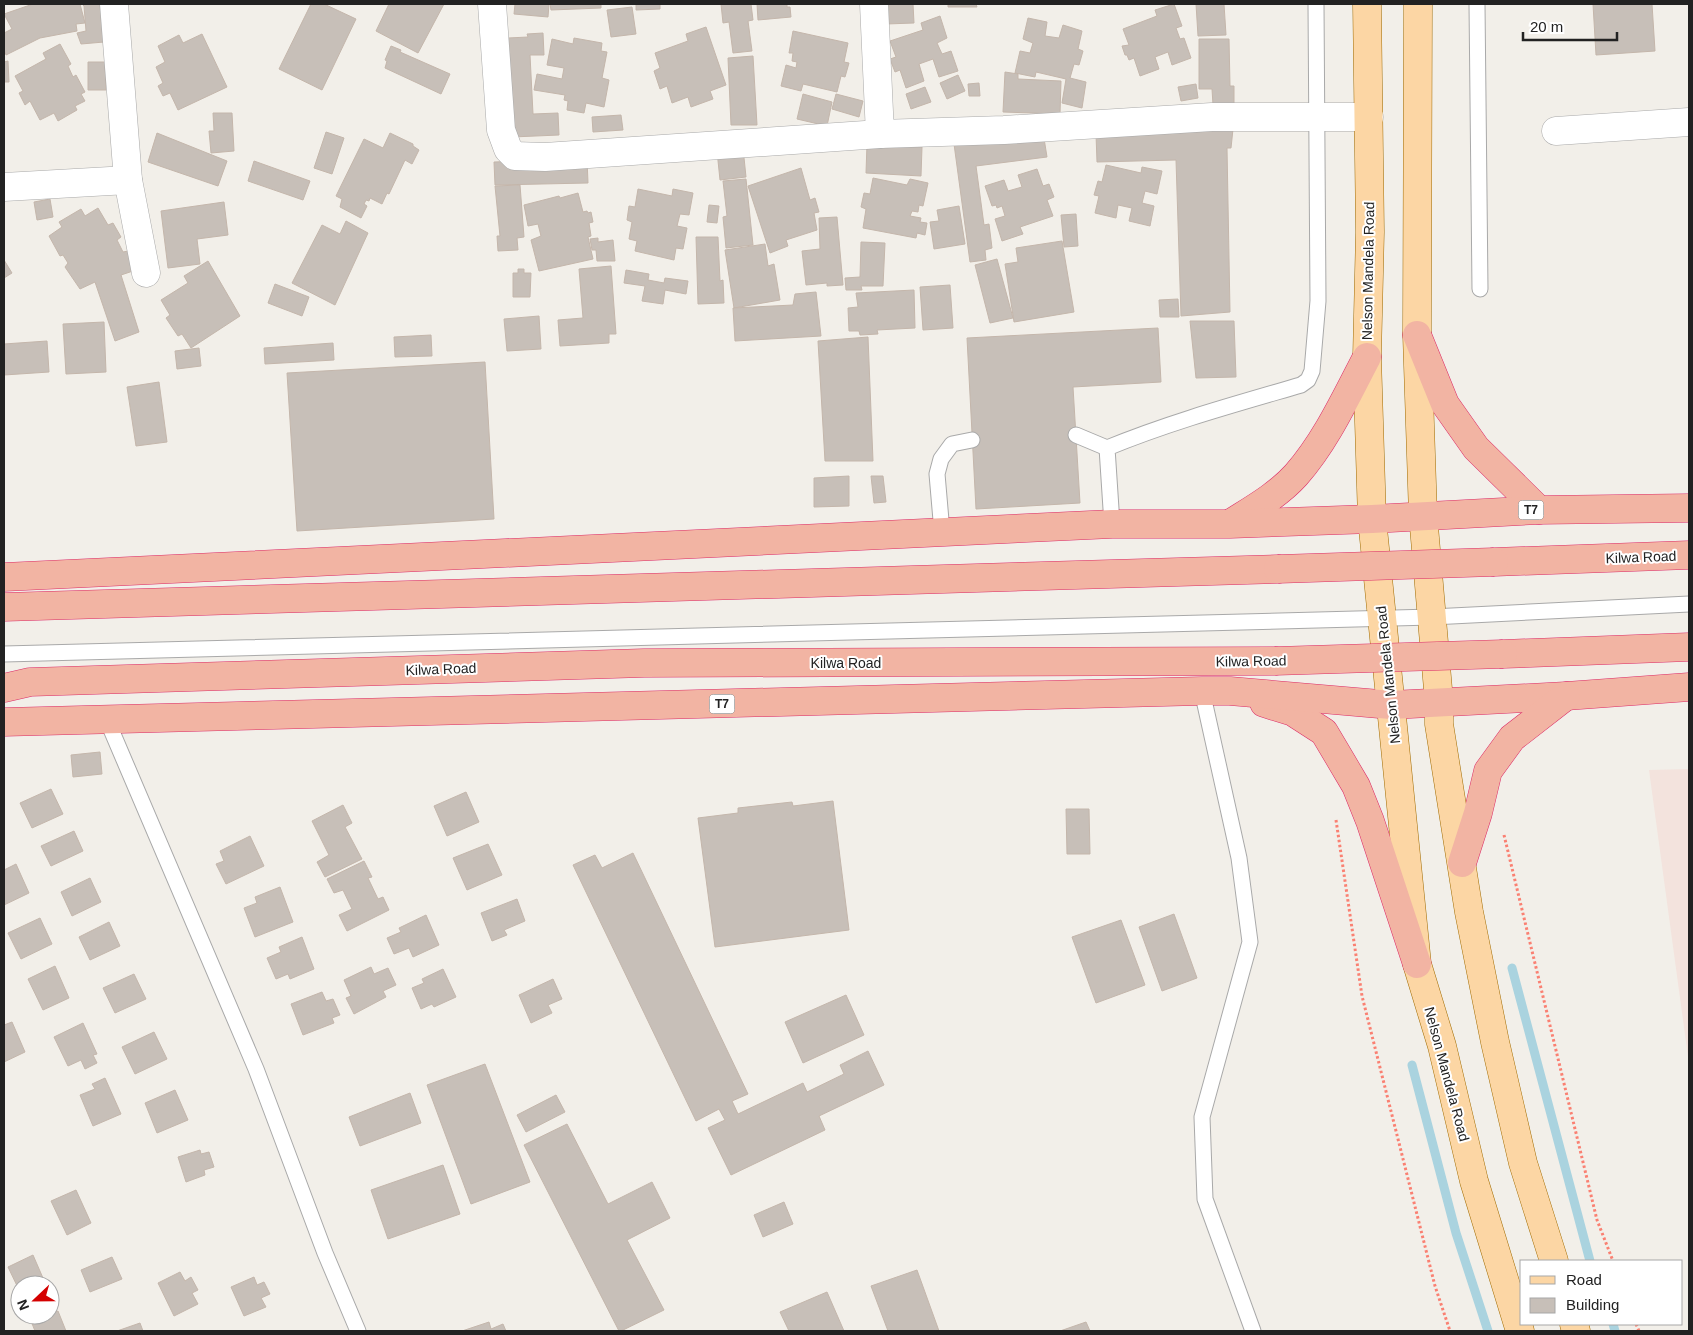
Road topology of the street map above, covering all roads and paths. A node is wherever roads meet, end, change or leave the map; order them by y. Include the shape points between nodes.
1 (114, 4) edge
2 (492, 4) edge
3 (874, 4) edge
4 (1316, 4) edge
5 (1367, 4) edge
6 (1418, 4) edge
7 (1477, 4) edge
8 (1318, 116) junction
9 (1369, 117) junction
10 (1689, 122) edge
11 (1556, 131) dead end
12 (880, 134) junction
13 (128, 180) junction
14 (4, 187) edge
15 (146, 273) dead end
16 (1480, 289) dead end
17 (1417, 336) junction
18 (1367, 357) junction
19 (1076, 435) dead end
20 (972, 440) dead end
21 (1107, 448) junction
22 (1689, 508) edge
23 (1539, 510) junction
24 (1423, 515) junction
25 (1372, 519) junction
26 (1112, 524) junction
27 (1230, 524) junction
28 (942, 532) junction
29 (1689, 555) edge
30 (4, 577) edge
31 (1689, 604) edge
32 (4, 607) edge
33 (1432, 616) junction
34 (1382, 617) junction
35 (1689, 647) edge
36 (4, 654) edge
37 (1689, 686) edge
38 (4, 688) edge
39 (1202, 691) junction
40 (1230, 691) junction
41 (1566, 696) junction
42 (1439, 701) junction
43 (1391, 705) junction
44 (107, 720) junction
45 (4, 722) edge
46 (1335, 816) dead end
47 (1502, 826) dead end
48 (1462, 863) junction
49 (1417, 964) junction
50 (1554, 1260) edge
51 (1613, 1260) edge
52 (358, 1331) edge
53 (1253, 1331) edge
54 (1450, 1331) edge
55 (1520, 1331) edge

1 - 13 street
2 - 12 street via 501,130 508,149 515,156 545,157
3 - 12 street
4 - 8 lane
5 - 9 main road, Nelson Mandela Road
6 - 17 main road
7 - 16 lane
8 - 9 street
8 - 12 street via 1212,117
8 - 21 lane via 1318,302 1312,371 1308,380
9 - 18 main road, Nelson Mandela Road
10 - 11 street
13 - 14 street
13 - 15 street
17 - 23 highway via 1445,404 1476,448
17 - 24 main road
18 - 25 main road, Nelson Mandela Road
18 - 27 highway via 1324,437 1295,476 1263,503
19 - 21 lane
20 - 28 lane via 952,444 941,459 937,474
21 - 26 lane
22 - 23 highway, T7
23 - 24 highway, T7
24 - 25 highway, T7
24 - 33 main road
25 - 27 highway, T7
25 - 34 main road, Nelson Mandela Road
26 - 27 highway, T7
26 - 28 highway, T7
28 - 30 highway, T7
29 - 32 highway, Kilwa Road, bridge via 1092,576 372,594
31 - 33 lane
33 - 34 lane
33 - 42 main road
34 - 36 lane
34 - 43 main road, Nelson Mandela Road
35 - 38 highway, Kilwa Road, bridge via 1275,661 644,663 30,682
37 - 41 highway, T7
39 - 40 highway, T7
39 - 44 highway, T7
39 - 53 lane via 1239,858 1250,942 1202,1117 1205,1198
40 - 43 highway, T7
40 - 49 highway via 1293,712 1324,732 1356,786
41 - 42 highway, T7
41 - 48 highway via 1512,738 1488,771
42 - 43 highway, T7
42 - 48 main road via 1439,724
43 - 49 main road, Nelson Mandela Road
44 - 45 highway, T7
44 - 52 lane via 256,1069
46 - 54 path via 1362,996 1435,1286
47 - 51 path via 1597,1220
48 - 50 main road via 1495,1042 1523,1164
49 - 55 main road, Nelson Mandela Road via 1442,1046 1474,1181

